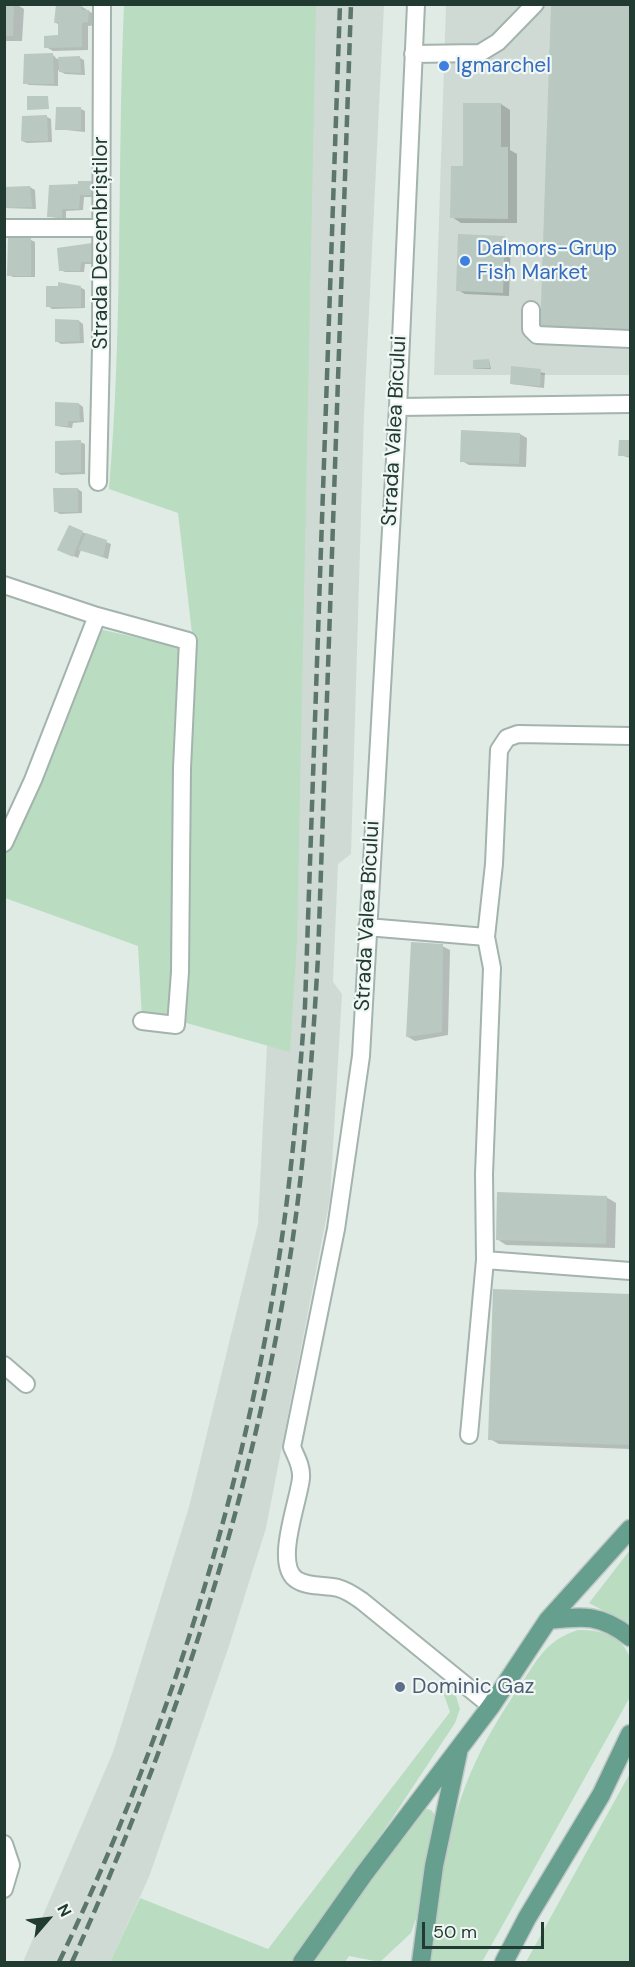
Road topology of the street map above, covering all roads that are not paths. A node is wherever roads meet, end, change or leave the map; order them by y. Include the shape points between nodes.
1 (102, 4) edge
2 (416, 4) edge
3 (535, 4) edge
4 (413, 54) junction
5 (4, 228) edge
6 (99, 228) junction
7 (531, 310) dead end
8 (630, 339) edge
9 (630, 404) edge
10 (398, 407) junction
11 (98, 482) dead end
12 (4, 585) edge
13 (97, 616) junction
14 (630, 736) edge
15 (4, 843) edge
16 (367, 927) junction
17 (486, 937) junction
18 (142, 1022) dead end
19 (485, 1260) junction
20 (630, 1271) edge
21 (4, 1365) edge
22 (26, 1384) dead end
23 (469, 1435) dead end
24 (630, 1528) edge
25 (548, 1620) junction
26 (630, 1636) edge
27 (491, 1706) junction
28 (630, 1734) edge
29 (459, 1749) junction
30 (4, 1844) edge
31 (4, 1889) edge
32 (302, 1962) edge
33 (421, 1962) edge
34 (504, 1962) edge

1 - 6 street, Strada Decembriștilor
2 - 4 street, Strada Valea Bîcului
3 - 4 street via 498,42 480,53
4 - 10 street, Strada Valea Bîcului
5 - 6 street
6 - 11 street, Strada Decembriștilor
7 - 8 street via 531,329 537,335
9 - 10 street
10 - 16 street, Strada Valea Bîcului
12 - 13 street
13 - 15 street
13 - 18 street via 188,641 182,746 179,1003 176,1025
14 - 17 street via 518,734 507,738 499,750
16 - 17 street
16 - 27 street, Strada Valea Bîcului via 356,1105 336,1229 292,1447 301,1478 286,1562 288,1572 296,1580 341,1589 363,1601
17 - 19 street via 492,968 484,1174
19 - 20 street
19 - 23 street
21 - 22 street
24 - 25 main road
25 - 26 main road via 586,1616
25 - 27 main road
27 - 29 main road
28 - 34 main road via 601,1795
29 - 32 main road
29 - 33 main road via 434,1866
30 - 31 street via 11,1865

